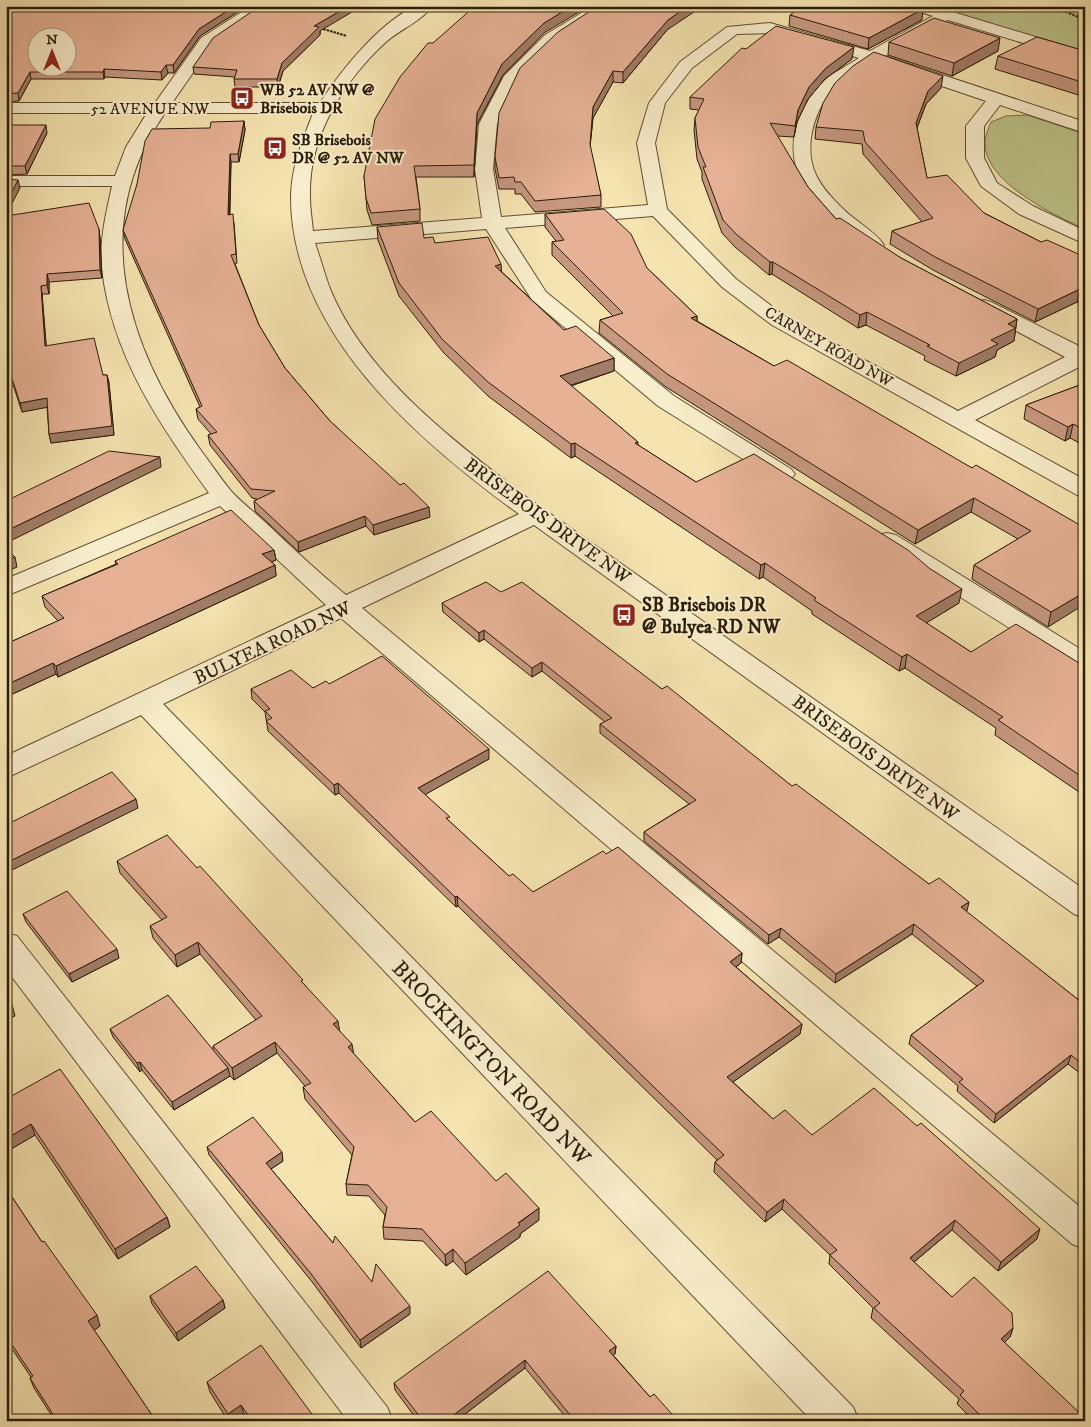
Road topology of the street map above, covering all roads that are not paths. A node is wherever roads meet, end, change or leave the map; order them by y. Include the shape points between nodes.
1 (262, 6) edge
2 (426, 6) edge
3 (604, 6) edge
4 (916, 6) edge
5 (946, 15) junction
6 (872, 57) junction
7 (1085, 57) edge
8 (996, 98) junction
9 (6, 108) edge
10 (159, 108) junction
11 (324, 108) junction
12 (1085, 128) edge
13 (122, 181) junction
14 (6, 182) edge
15 (658, 210) junction
16 (492, 223) junction
17 (304, 238) junction
18 (1085, 238) edge
19 (892, 256) edge
20 (969, 298) edge
21 (1083, 356) edge
22 (958, 420) junction
23 (800, 485) edge
24 (1085, 490) edge
25 (223, 496) junction
26 (537, 514) junction
27 (867, 527) edge
28 (6, 588) edge
29 (346, 607) junction
30 (1085, 664) edge
31 (145, 702) junction
32 (6, 768) edge
33 (1085, 906) edge
34 (6, 945) edge
35 (1085, 1233) edge
36 (373, 1421) edge
37 (839, 1421) edge

1 - 10 street via 207,41
2 - 11 street, BRISEBOIS DRIVE NW via 371,49 337,87
3 - 16 street via 551,38 512,76 488,124 484,169
4 - 5 street
5 - 6 street
5 - 7 street
6 - 8 street
6 - 15 street via 770,28 733,30 686,65 657,103 646,143
6 - 19 street via 831,83 810,112 802,138 805,170 824,199 854,230
8 - 12 street
8 - 18 street via 975,126 976,158 990,186 1026,210
9 - 10 street, 52 AVENUE NW
10 - 11 street, 52 AVENUE NW
10 - 13 street via 135,147
11 - 17 street, BRISEBOIS DRIVE NW via 302,166 300,190
13 - 14 street
13 - 25 street via 114,221 112,268 121,316 146,379 175,430
15 - 16 street
15 - 22 street, CARNEY ROAD NW via 729,283 779,321
16 - 17 street
16 - 23 street via 539,296 588,338 666,401
17 - 26 street, BRISEBOIS DRIVE NW via 316,279 346,336 388,389 446,445
20 - 21 street
21 - 22 street
22 - 24 street, CARNEY ROAD NW
25 - 28 street
25 - 29 street via 303,572
26 - 29 street, BULYEA ROAD NW
26 - 33 street, BRISEBOIS DRIVE NW
27 - 30 street
29 - 31 street, BULYEA ROAD NW
29 - 35 street
31 - 32 street, BULYEA ROAD NW
31 - 37 street, BROCKINGTON ROAD NW
34 - 36 street

